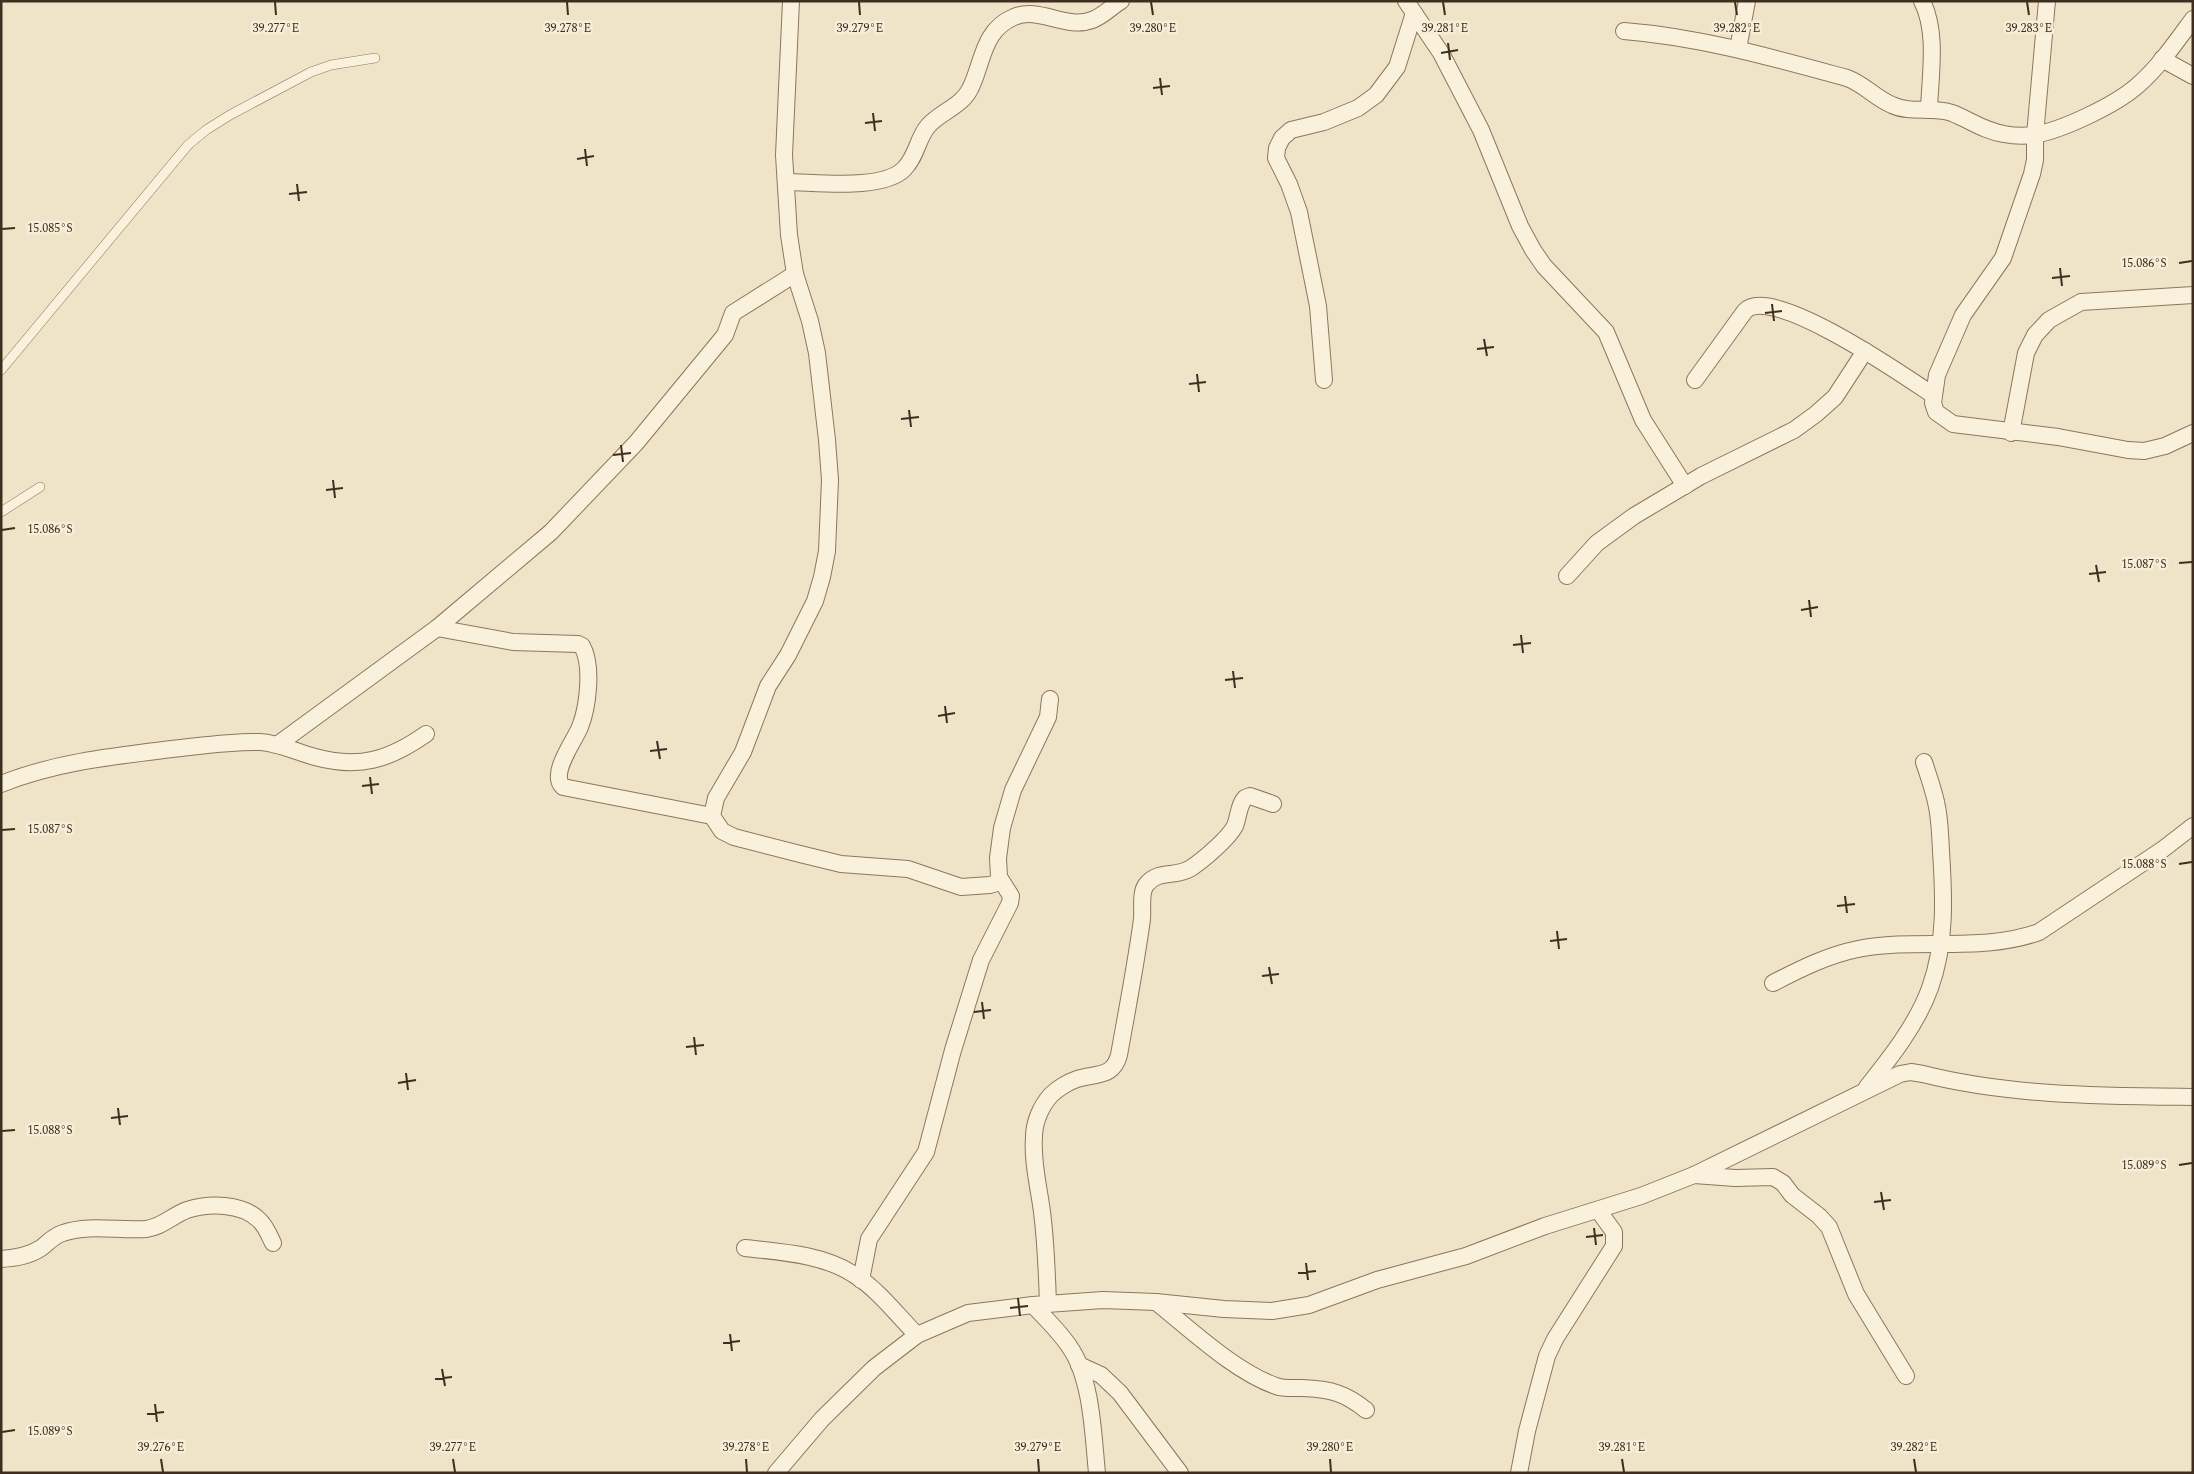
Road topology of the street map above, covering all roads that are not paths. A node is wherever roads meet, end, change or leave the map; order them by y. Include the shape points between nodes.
1 (791, 1) edge
2 (1121, 1) edge
3 (1748, 1) edge
4 (1922, 1) edge
5 (2047, 1) edge
6 (1410, 7) edge
7 (2193, 19) edge
8 (1624, 31) dead end
9 (1738, 49) junction
10 (376, 58) dead end
11 (2162, 59) junction
12 (2193, 76) edge
13 (1929, 110) junction
14 (2035, 135) junction
15 (786, 182) junction
16 (795, 274) junction
17 (2193, 296) edge
18 (1865, 351) junction
19 (1, 370) edge
20 (1324, 380) dead end
21 (1695, 380) dead end
22 (1933, 395) junction
23 (2011, 432) junction
24 (2193, 433) edge
25 (1685, 486) junction
26 (40, 487) dead end
27 (1, 512) edge
28 (1567, 576) dead end
29 (437, 628) junction
30 (1050, 699) dead end
31 (426, 734) dead end
32 (277, 745) junction
33 (1924, 762) dead end
34 (1, 784) edge
35 (1273, 804) dead end
36 (712, 816) junction
37 (2193, 826) edge
38 (1000, 882) junction
39 (1940, 943) junction
40 (1773, 983) dead end
41 (1864, 1090) junction
42 (2193, 1097) edge
43 (1694, 1175) junction
44 (1598, 1210) junction
45 (273, 1243) dead end
46 (745, 1248) dead end
47 (1, 1259) edge
48 (861, 1280) junction
49 (1156, 1302) junction
50 (1041, 1304) junction
51 (917, 1335) junction
52 (1079, 1365) junction
53 (1906, 1376) dead end
54 (1366, 1410) dead end
55 (776, 1473) edge
56 (1098, 1473) edge
57 (1180, 1473) edge
58 (1519, 1473) edge

1 - 15 street via 786,72
2 - 15 street via 1091,21 1076,23 1028,15 1014,16 988,40 964,99 926,128 915,156 903,170 889,178 863,183
3 - 9 street
4 - 13 street via 1932,35
5 - 14 street
6 - 20 street via 1397,67 1376,95 1349,112 1292,130 1282,138 1277,148 1276,158 1294,199 1304,241 1320,320
6 - 25 street via 1441,53 1481,130 1533,250 1606,332 1644,420
7 - 11 street
8 - 9 street
9 - 13 street via 1858,82 1901,109
10 - 19 lane via 311,72 206,130 188,145
11 - 12 street
11 - 14 street via 2136,86 2115,100 2071,123
13 - 14 street via 1952,113 1993,132
14 - 22 street via 2035,160 2003,258 1963,315 1937,375
15 - 16 street
16 - 29 street via 733,313 725,335 605,477 551,532
16 - 36 street via 810,321 818,363 830,480 827,551 815,601 788,655 768,686 743,752 716,798
17 - 23 street via 2081,302 2049,320 2035,335 2026,353
18 - 21 street via 1817,324 1780,309 1753,306
18 - 22 street
18 - 25 street via 1836,397 1816,414 1794,430
22 - 23 street via 1936,412 1953,424
23 - 24 street via 2144,451 2165,446
25 - 28 street via 1596,543
26 - 27 lane
29 - 32 street
29 - 36 street via 513,642 582,646 587,663 586,705 580,727 561,765 560,785
30 - 38 street via 1048,717 1007,807 999,850
31 - 32 street via 385,758 369,761 334,761
32 - 34 street via 228,742 120,756 44,770
33 - 39 street via 1939,827 1944,899
35 - 50 street via 1250,796 1245,798 1234,828 1204,858 1186,871 1158,875 1146,885 1115,1066 1105,1073 1075,1079 1062,1087 1051,1095 1039,1113 1034,1156 1046,1253
36 - 38 street via 722,831 734,837 841,864 908,869 961,886 990,886
37 - 39 street via 2039,932 1993,943
38 - 48 street via 1011,896 1010,903 981,960 926,1152 869,1239
39 - 40 street via 1858,949 1828,958
39 - 41 street via 1930,988 1914,1021 1894,1054
41 - 42 street via 1911,1072 2017,1089 2109,1096
41 - 43 street
43 - 44 street
43 - 53 street via 1773,1177 1819,1216 1829,1227 1856,1294
44 - 49 street via 1466,1256 1377,1280 1309,1305 1272,1311
44 - 58 street via 1614,1232 1614,1246 1547,1356
45 - 47 street via 253,1214 244,1209 222,1206 188,1210 146,1229 96,1228 62,1233 28,1256
46 - 48 street via 827,1262
48 - 51 street
49 - 50 street via 1103,1300
49 - 54 street via 1248,1373 1278,1387 1335,1392 1351,1398
50 - 51 street via 968,1313
50 - 52 street
51 - 55 street via 874,1368 822,1419
52 - 56 street via 1093,1430
52 - 57 street via 1101,1375 1120,1394

